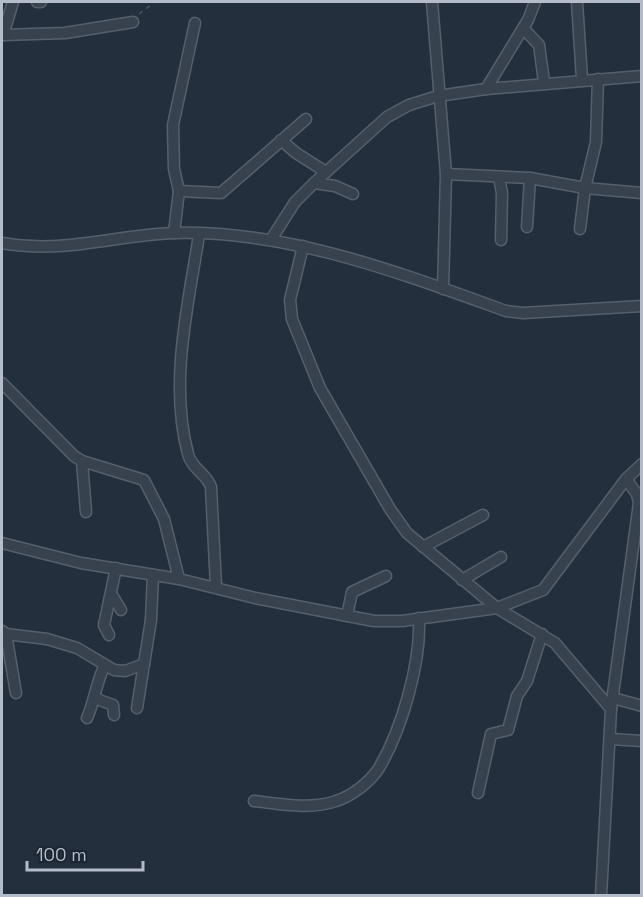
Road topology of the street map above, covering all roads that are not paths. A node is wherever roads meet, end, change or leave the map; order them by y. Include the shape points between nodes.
1 (13, 2) edge
2 (432, 2) edge
3 (535, 2) edge
4 (577, 2) edge
5 (133, 22) road end
6 (195, 22) dead end
7 (523, 28) junction
8 (2, 35) edge
9 (642, 76) edge
10 (582, 79) junction
11 (598, 79) junction
12 (544, 82) junction
13 (486, 88) junction
14 (438, 96) junction
15 (306, 119) dead end
16 (281, 140) junction
17 (326, 172) junction
18 (446, 174) junction
19 (499, 177) junction
20 (530, 178) junction
21 (314, 183) junction
22 (585, 188) junction
23 (179, 191) junction
24 (642, 193) edge
25 (353, 194) dead end
26 (527, 228) dead end
27 (580, 229) dead end
28 (174, 233) junction
29 (198, 235) junction
30 (272, 238) junction
31 (501, 240) dead end
32 (2, 243) edge
33 (303, 246) junction
34 (443, 289) junction
35 (642, 306) edge
36 (2, 383) edge
37 (82, 461) junction
38 (642, 464) edge
39 (626, 479) junction
40 (640, 504) edge
41 (86, 512) dead end
42 (483, 515) dead end
43 (638, 539) edge
44 (2, 543) edge
45 (423, 547) junction
46 (501, 557) dead end
47 (116, 568) junction
48 (153, 575) junction
49 (386, 576) dead end
50 (179, 579) junction
51 (462, 580) junction
52 (216, 586) junction
53 (112, 595) junction
54 (497, 608) junction
55 (121, 610) dead end
56 (347, 616) junction
57 (419, 618) junction
58 (4, 632) edge
59 (542, 634) junction
60 (109, 635) dead end
61 (144, 664) junction
62 (105, 665) junction
63 (16, 693) dead end
64 (94, 698) junction
65 (612, 704) junction
66 (642, 706) edge
67 (137, 708) dead end
68 (114, 715) dead end
69 (87, 718) dead end
70 (611, 739) junction
71 (642, 741) edge
72 (478, 793) dead end
73 (254, 801) dead end
74 (601, 896) edge

1 - 8 street
2 - 14 street
3 - 7 street
4 - 10 street
5 - 8 street via 65,33
6 - 23 street via 173,125
7 - 12 street via 538,45
7 - 13 street
9 - 11 street
10 - 11 street
10 - 12 street
11 - 22 street via 596,142
12 - 13 street
13 - 14 street
14 - 17 street via 387,117
14 - 18 street
15 - 16 street
16 - 17 street
16 - 23 street via 220,193
17 - 21 street
18 - 19 street
18 - 34 street
19 - 20 street
19 - 31 street
20 - 22 street
20 - 26 street
21 - 25 street
21 - 30 street
22 - 24 street
22 - 27 street
23 - 28 street
28 - 29 street
28 - 32 street via 56,247
29 - 30 street
29 - 52 street via 182,347 180,410 189,458 211,488
30 - 33 street
33 - 34 street
33 - 45 street via 290,300 297,336 320,388 390,509
34 - 35 street via 515,312
36 - 37 street
37 - 41 street
37 - 50 street via 131,474 146,483 172,542
38 - 39 street
39 - 40 street
39 - 54 street via 543,590
40 - 43 street
42 - 45 street
43 - 65 street
44 - 47 street
45 - 51 street
46 - 51 street
47 - 48 street
47 - 53 street
48 - 50 street
48 - 61 street
49 - 56 street via 352,592
50 - 52 street
51 - 54 street
52 - 56 street
53 - 55 street
53 - 60 street via 104,624
54 - 57 street
54 - 59 street
56 - 57 street via 374,621
57 - 73 street via 420,638 409,688 378,768 367,782 336,801 315,805
58 - 62 street via 69,645
58 - 63 street
59 - 65 street
59 - 72 street via 508,730 490,734
61 - 62 street via 125,671
61 - 67 street
62 - 64 street
64 - 68 street via 113,705
64 - 69 street
65 - 66 street
65 - 70 street
70 - 71 street
70 - 74 street

